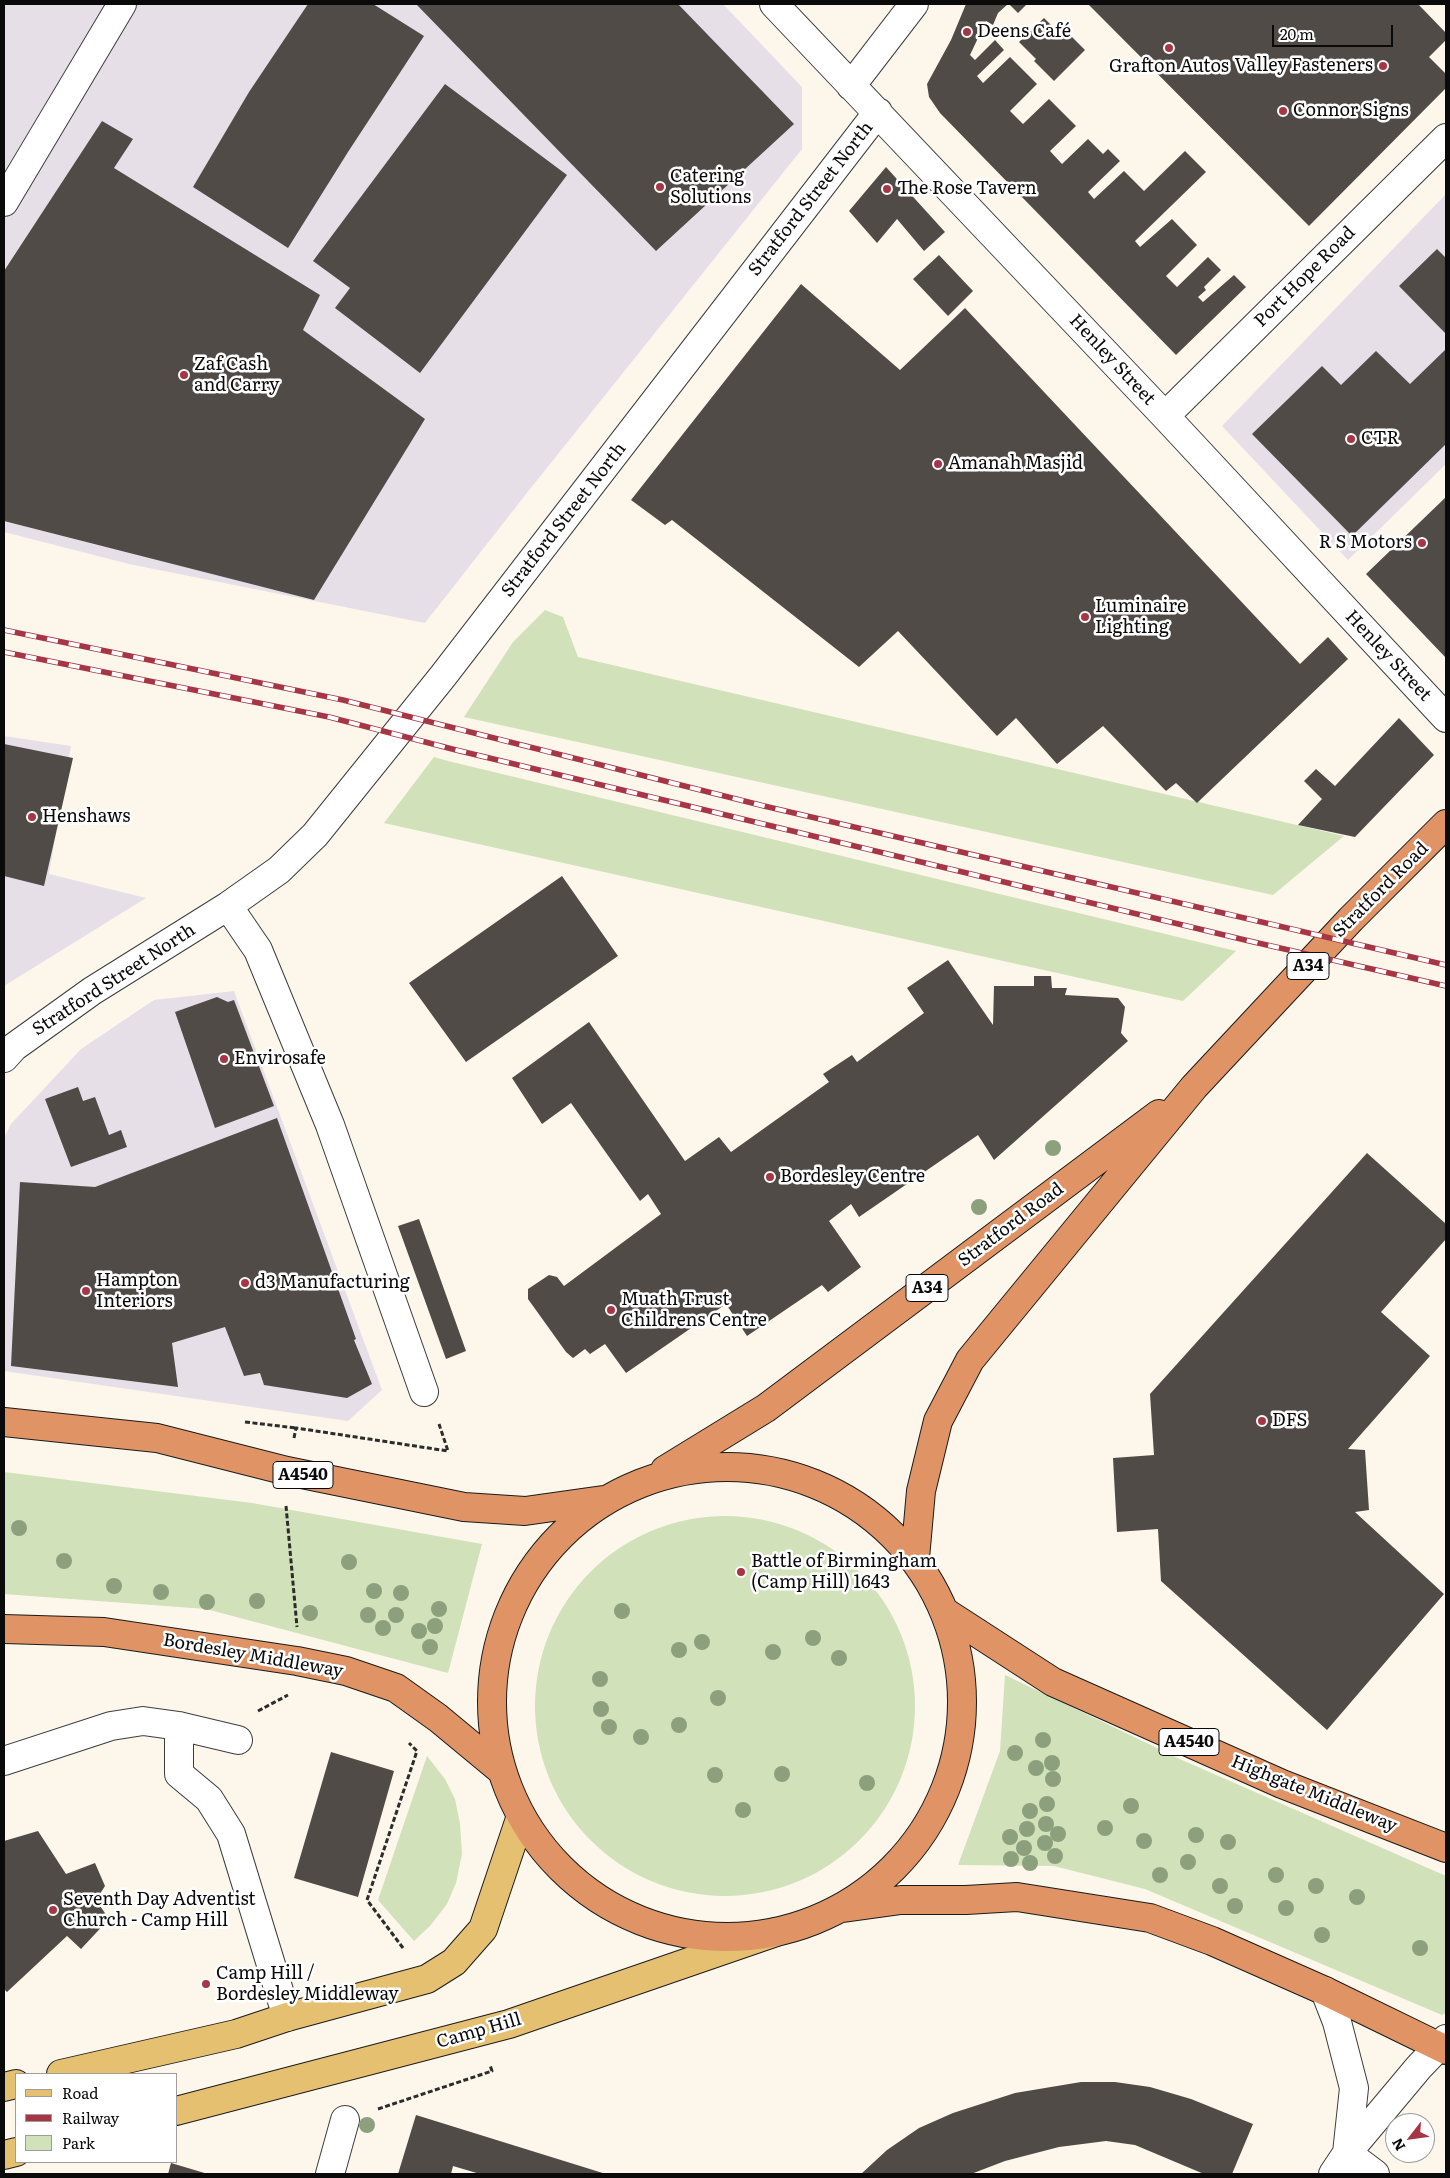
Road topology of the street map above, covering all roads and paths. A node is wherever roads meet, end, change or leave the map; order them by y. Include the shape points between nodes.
1 (122, 4) edge
2 (774, 4) edge
3 (914, 4) edge
4 (851, 86) junction
5 (878, 112) junction
6 (1446, 138) edge
7 (4, 202) edge
8 (1165, 416) junction
9 (1446, 718) edge
10 (1446, 824) edge
11 (228, 906) junction
12 (4, 1058) edge
13 (1194, 1087) junction
14 (424, 1392) dead end
15 (4, 1422) edge
16 (448, 1451) dead end
17 (287, 1471) junction
18 (652, 1478) junction
19 (604, 1500) junction
20 (915, 1558) junction
21 (945, 1612) junction
22 (4, 1629) edge
23 (297, 1661) junction
24 (180, 1726) junction
25 (402, 1738) dead end
26 (238, 1740) dead end
27 (4, 1761) edge
28 (502, 1771) junction
29 (521, 1816) junction
30 (1446, 1848) edge
31 (367, 1900) dead end
32 (842, 1908) junction
33 (776, 1932) junction
34 (1325, 1991) junction
35 (287, 2016) junction
36 (1444, 2045) edge
37 (65, 2073) edge
38 (178, 2110) edge
39 (345, 2120) dead end
40 (1340, 2163) edge
41 (330, 2174) edge
42 (1375, 2174) edge

1 - 7 street
2 - 4 street, Henley Street
3 - 4 street
4 - 5 street, Henley Street
5 - 8 street, Henley Street
5 - 11 street, Stratford Street North via 443,676 315,835 279,870
6 - 8 street, Port Hope Road
8 - 9 street, Henley Street
10 - 13 highway, Stratford Road / A34 via 1351,919
11 - 12 street, Stratford Street North via 92,991 14,1046
11 - 14 street via 258,950 330,1125
13 - 18 highway, Stratford Road / A34 via 766,1408
13 - 20 highway, Stratford Road / A34 via 970,1360 938,1422 921,1491
15 - 17 highway, A4540 via 157,1438
16 - 17 path via 296,1428
17 - 19 highway, A4540 via 464,1507 525,1511
17 - 23 path via 286,1506 297,1624
18 - 19 highway
18 - 20 highway via 724,1465 796,1476 862,1508
19 - 28 highway via 555,1539 519,1590 503,1632 497,1648 492,1710
20 - 21 highway
21 - 30 highway, Highgate Middleway / A4540 via 1053,1682 1282,1784
21 - 32 highway via 962,1678 959,1746 936,1811 896,1867
22 - 23 highway, Bordesley Middleway via 104,1632
23 - 28 highway, Bordesley Middleway via 346,1671 396,1688
24 - 26 street
24 - 27 street via 143,1721 111,1726
24 - 35 street via 179,1774 209,1799 231,1834
25 - 31 path via 417,1750
28 - 29 highway
29 - 33 highway via 545,1852 576,1882 610,1907 642,1921 691,1934 734,1937
29 - 35 main road via 482,1929 454,1962 427,1979
32 - 33 highway
32 - 34 highway via 901,1900 1017,1897 1150,1918
33 - 38 main road, Camp Hill via 499,2027
34 - 36 highway
34 - 40 street via 1337,2022 1354,2088
35 - 37 main road via 236,2034
36 - 40 street via 1419,2067
39 - 41 street
40 - 42 street

